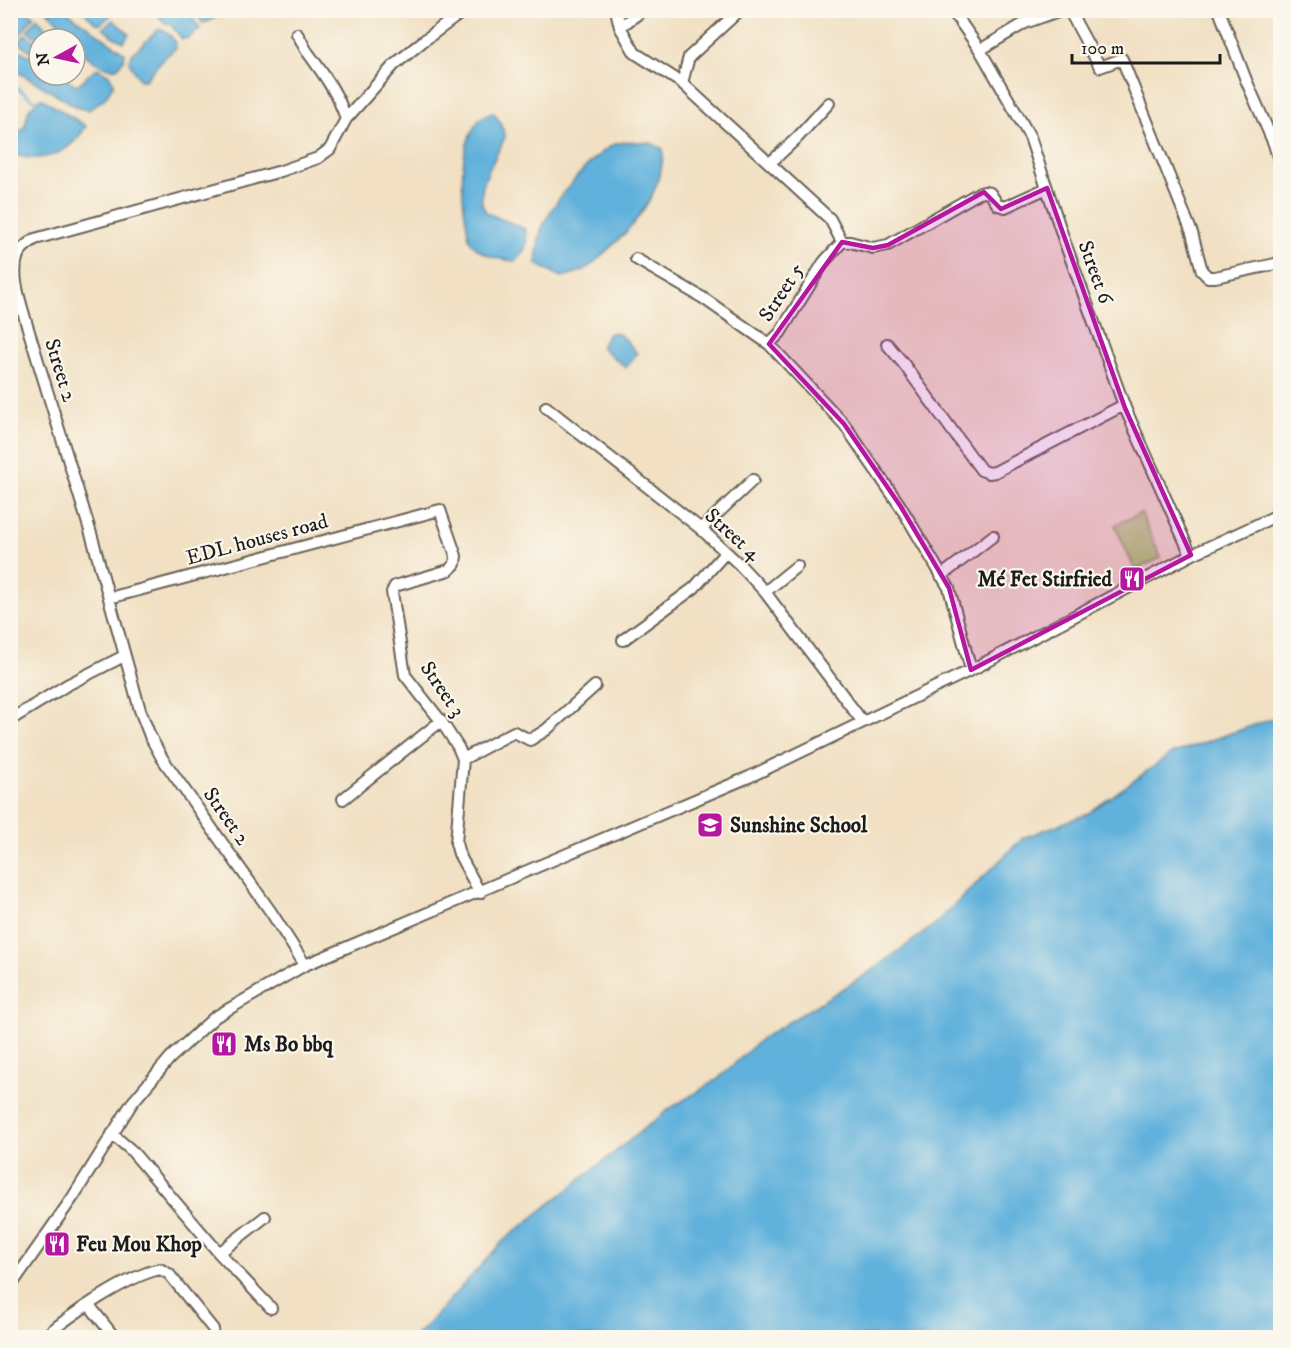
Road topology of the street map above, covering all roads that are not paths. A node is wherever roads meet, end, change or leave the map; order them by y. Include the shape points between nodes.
1 (465, 10) edge
2 (616, 10) edge
3 (643, 10) edge
4 (740, 10) edge
5 (952, 10) edge
6 (1061, 10) edge
7 (1069, 10) edge
8 (1219, 10) edge
9 (620, 27) junction
10 (297, 34) dead end
11 (980, 50) junction
12 (682, 83) junction
13 (829, 103) dead end
14 (346, 119) junction
15 (770, 163) junction
16 (1281, 164) edge
17 (1047, 188) junction
18 (842, 242) junction
19 (636, 259) dead end
20 (1281, 263) edge
21 (769, 344) junction
22 (887, 344) dead end
23 (1124, 405) junction
24 (546, 407) dead end
25 (753, 480) dead end
26 (440, 510) joint
27 (1281, 514) edge
28 (700, 529) junction
29 (993, 536) dead end
30 (726, 552) junction
31 (1191, 555) junction
32 (796, 566) dead end
33 (941, 576) junction
34 (765, 592) junction
35 (109, 598) junction
36 (623, 640) dead end
37 (124, 656) junction
38 (971, 670) junction
39 (595, 686) dead end
40 (10, 720) edge
41 (441, 721) junction
42 (862, 721) junction
43 (463, 759) junction
44 (343, 799) dead end
45 (480, 892) junction
46 (304, 966) junction
47 (112, 1134) junction
48 (265, 1217) dead end
49 (219, 1253) junction
50 (10, 1287) edge
51 (89, 1305) junction
52 (271, 1308) dead end
53 (213, 1329) dead end
54 (43, 1338) edge
55 (115, 1338) edge

1 - 14 street, Street 2 via 394,65
2 - 9 street
3 - 9 street
4 - 12 street via 689,57
5 - 11 street, Street 6
6 - 11 street via 1025,23
7 - 20 street via 1100,66 1122,59 1189,224 1202,271 1215,277
8 - 16 street
9 - 12 street via 635,52
10 - 14 street via 328,79
11 - 17 street, Street 6 via 1030,137
12 - 15 street
13 - 15 street
14 - 35 street, Street 2 via 330,149 318,158 35,239 18,254 17,286 26,322
15 - 18 street via 830,219
17 - 18 street via 1005,207 990,193 976,194 888,244 873,248
17 - 23 street, Street 6
18 - 21 street, Street 5
19 - 21 street via 703,298
21 - 33 street, Street 5 via 844,424 901,507
22 - 23 street via 981,470 989,473
23 - 31 street, Street 6
24 - 28 street, Street 4
25 - 28 street
26 - 35 street, EDL houses road
26 - 41 street, Street 3 via 456,556 455,564 449,570 395,586 392,592 405,675
27 - 31 street
28 - 30 street, Street 4
29 - 33 street
30 - 34 street, Street 4
30 - 36 street via 694,588
31 - 38 street
32 - 34 street
33 - 38 street, Street 5 via 949,588
34 - 42 street, Street 4
35 - 37 street, Street 2
37 - 40 street
37 - 46 street, Street 2 via 140,710 162,758 271,912
38 - 42 street
39 - 43 street via 530,740 514,732
41 - 43 street, Street 3
41 - 44 street
42 - 45 street via 750,777
43 - 45 street via 456,843
45 - 46 street
46 - 47 street via 215,1017 170,1058
47 - 49 street via 131,1150
47 - 50 street via 74,1197
48 - 49 street
49 - 52 street
51 - 53 street via 147,1272 160,1269 169,1274
51 - 54 street
51 - 55 street

